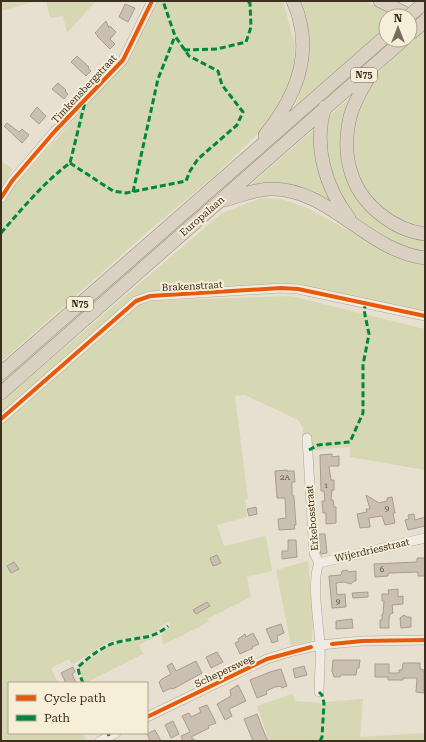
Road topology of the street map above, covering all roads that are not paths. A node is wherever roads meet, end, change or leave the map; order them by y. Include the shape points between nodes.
1 (152, 1) edge
2 (293, 1) edge
3 (380, 1) edge
4 (413, 1) edge
5 (425, 7) edge
6 (425, 22) edge
7 (378, 43) edge
8 (394, 48) edge
9 (376, 64) junction
10 (338, 80) junction
11 (324, 110) junction
12 (229, 174) junction
13 (1, 198) edge
14 (220, 200) junction
15 (355, 226) junction
16 (425, 234) edge
17 (425, 258) edge
18 (425, 316) edge
19 (1, 373) edge
20 (1, 393) edge
21 (1, 419) edge
22 (307, 438) dead end
23 (425, 538) edge
24 (319, 562) junction
25 (425, 640) edge
26 (320, 645) junction
27 (319, 692) dead end
28 (148, 717) edge
29 (114, 734) edge
30 (100, 741) edge

1 - 13 street, Timkensbergstraat via 123,60 50,137 12,181
2 - 12 highway via 303,39 301,66 295,84 272,127 242,156
3 - 6 highway
4 - 5 highway
7 - 10 highway, Europalaan / N75
8 - 9 highway, Europalaan / N75
9 - 11 highway, Europalaan / N75
9 - 16 highway via 359,94 350,118 346,139 351,173 365,198 381,215 404,228
10 - 11 highway
10 - 12 highway, Europalaan / N75
11 - 14 highway, Europalaan / N75
11 - 15 highway via 321,154 326,178 338,204
12 - 19 highway, Europalaan / N75
14 - 15 highway via 259,190 283,190 320,202
14 - 20 highway, Europalaan / N75
15 - 17 highway via 392,249
18 - 21 street, Brakenstraat via 298,289 150,296 136,301
22 - 24 street, Erkebosstraat via 314,553
23 - 24 street, Wijerdriesstraat
24 - 26 street, Erkebosstraat via 315,574
25 - 26 street, Schepersweg
26 - 27 street
26 - 28 street, Schepersweg via 267,660
29 - 30 street

